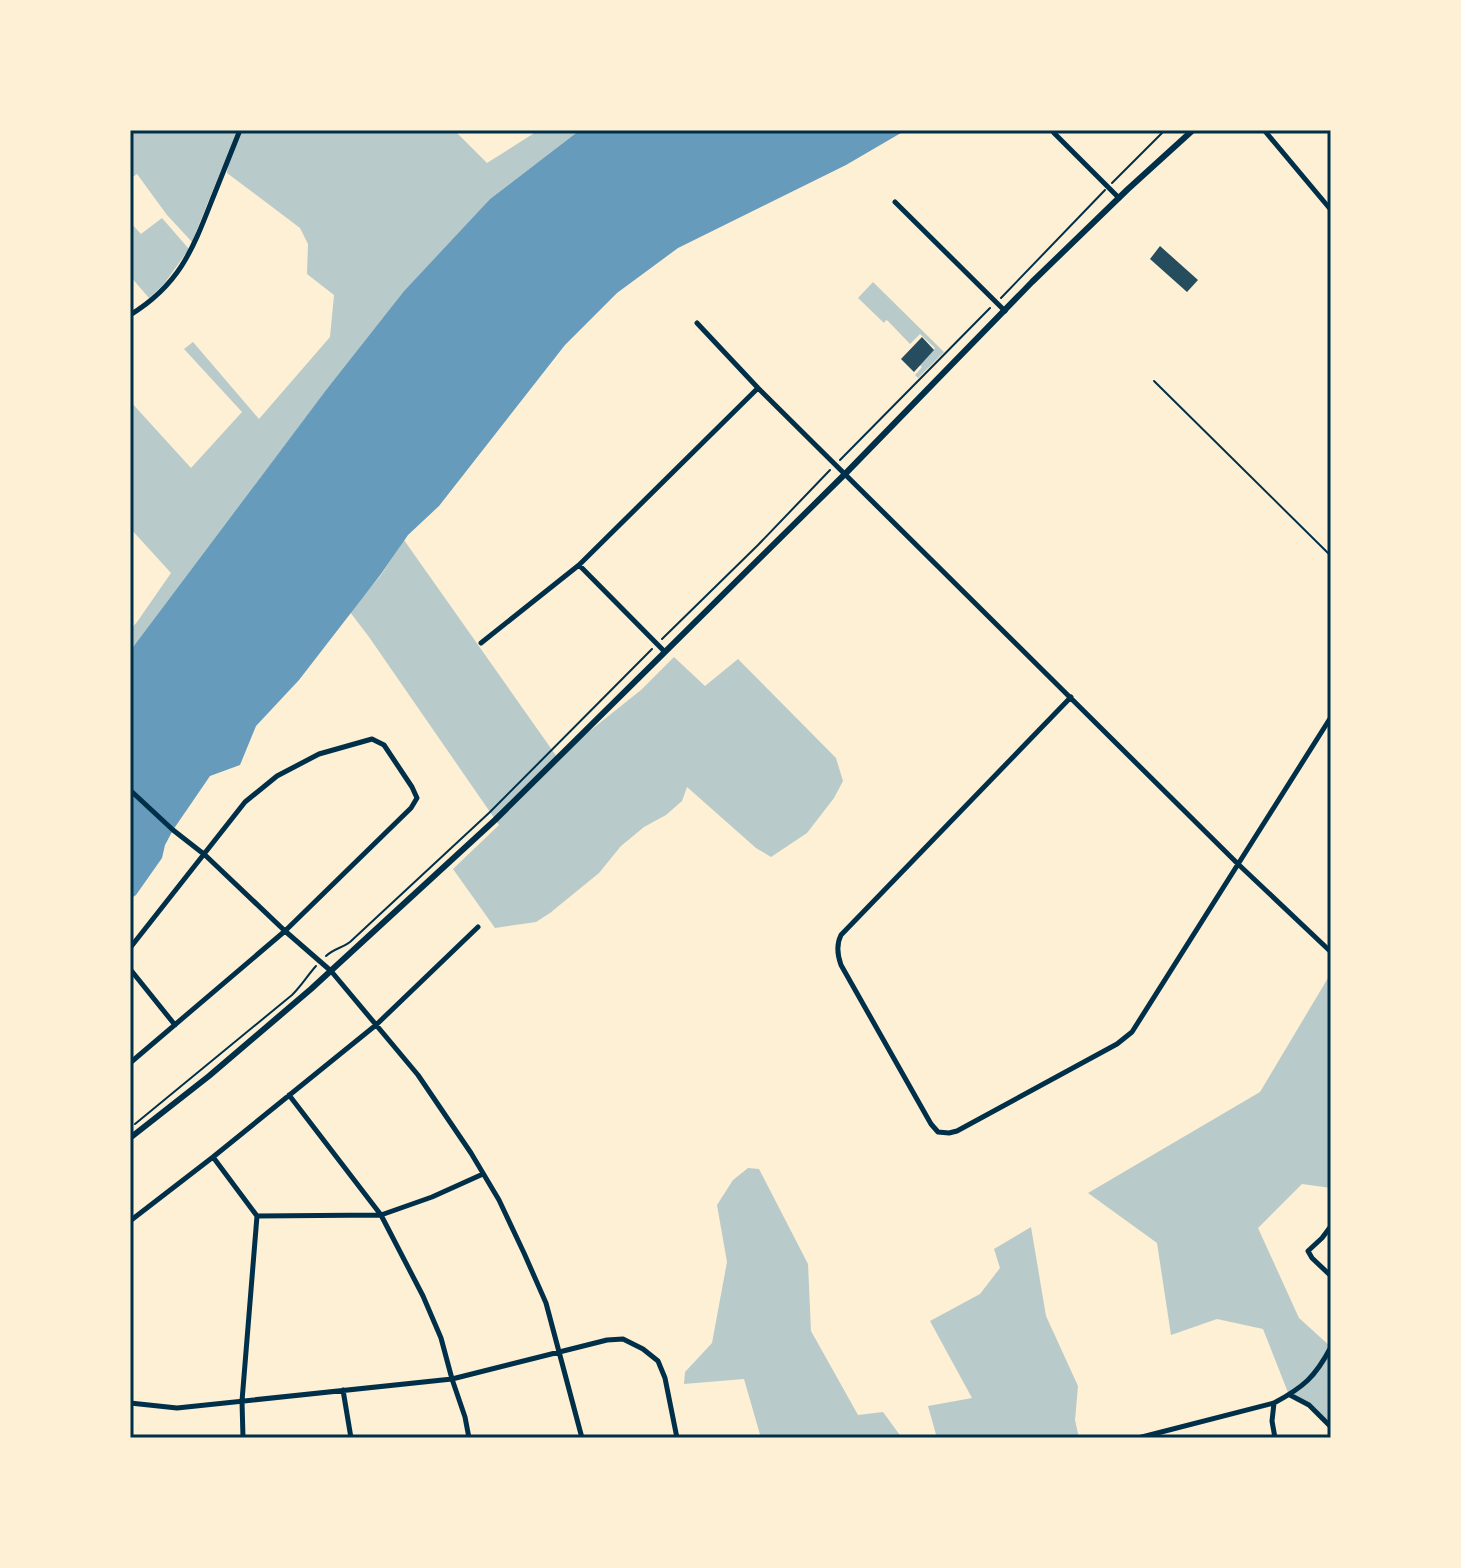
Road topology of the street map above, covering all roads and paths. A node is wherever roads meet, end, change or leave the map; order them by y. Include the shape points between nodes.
1 (240, 130) edge
2 (1193, 130) edge
3 (1264, 130) edge
4 (1054, 133) dead end
5 (1119, 198) junction
6 (895, 202) dead end
7 (1331, 210) edge
8 (1005, 311) junction
9 (130, 315) edge
10 (697, 323) dead end
11 (1154, 381) dead end
12 (758, 388) junction
13 (846, 473) junction
14 (1331, 556) edge
15 (579, 565) junction
16 (481, 643) dead end
17 (664, 651) junction
18 (1071, 697) junction
19 (1331, 717) edge
20 (130, 790) edge
21 (205, 855) junction
22 (1238, 864) junction
23 (478, 927) dead end
24 (285, 931) junction
25 (130, 948) edge
26 (1331, 952) edge
27 (130, 969) edge
28 (331, 971) junction
29 (175, 1025) junction
30 (376, 1025) junction
31 (130, 1063) edge
32 (289, 1095) junction
33 (130, 1138) edge
34 (213, 1157) junction
35 (483, 1174) junction
36 (381, 1215) junction
37 (257, 1216) junction
38 (130, 1221) edge
39 (1331, 1226) edge
40 (1331, 1276) edge
41 (1331, 1347) edge
42 (559, 1352) junction
43 (452, 1379) junction
44 (343, 1390) junction
45 (1289, 1395) junction
46 (242, 1401) junction
47 (130, 1403) edge
48 (1274, 1403) junction
49 (1331, 1427) edge
50 (243, 1438) edge
51 (351, 1438) edge
52 (469, 1438) edge
53 (582, 1438) edge
54 (677, 1438) edge
55 (1138, 1438) edge
56 (1275, 1438) edge

1 - 9 street via 183,266
2 - 5 street
3 - 7 street
4 - 5 street
5 - 8 street
6 - 8 street
8 - 13 street
10 - 12 street
11 - 14 lane
12 - 13 street
12 - 15 street
13 - 17 street
13 - 18 street
15 - 16 street
15 - 17 street
17 - 28 street via 495,820
18 - 22 street
18 - 22 street via 838,940 841,965 938,1132 957,1131 1132,1032
19 - 22 street
20 - 21 street
21 - 24 street
21 - 24 street via 245,802 277,776 319,754 372,739 384,745 417,798
21 - 25 street
22 - 26 street
23 - 30 street
24 - 28 street
24 - 29 street
27 - 29 street
28 - 30 street
28 - 33 street
29 - 31 street
30 - 32 street
30 - 35 street via 418,1075
32 - 34 street
32 - 36 street
34 - 37 street
34 - 38 street
35 - 36 street
35 - 42 street via 546,1303
36 - 37 street
36 - 43 street via 423,1296
37 - 46 street
39 - 40 street via 1308,1251
41 - 45 street via 1315,1375
42 - 43 street
42 - 53 street
42 - 54 street via 623,1339 643,1349 658,1361 665,1378
43 - 44 street
43 - 52 street
44 - 46 street
44 - 51 street
45 - 48 street
45 - 49 street via 1309,1405
46 - 47 street via 177,1408
46 - 50 street
48 - 55 street
48 - 56 street

